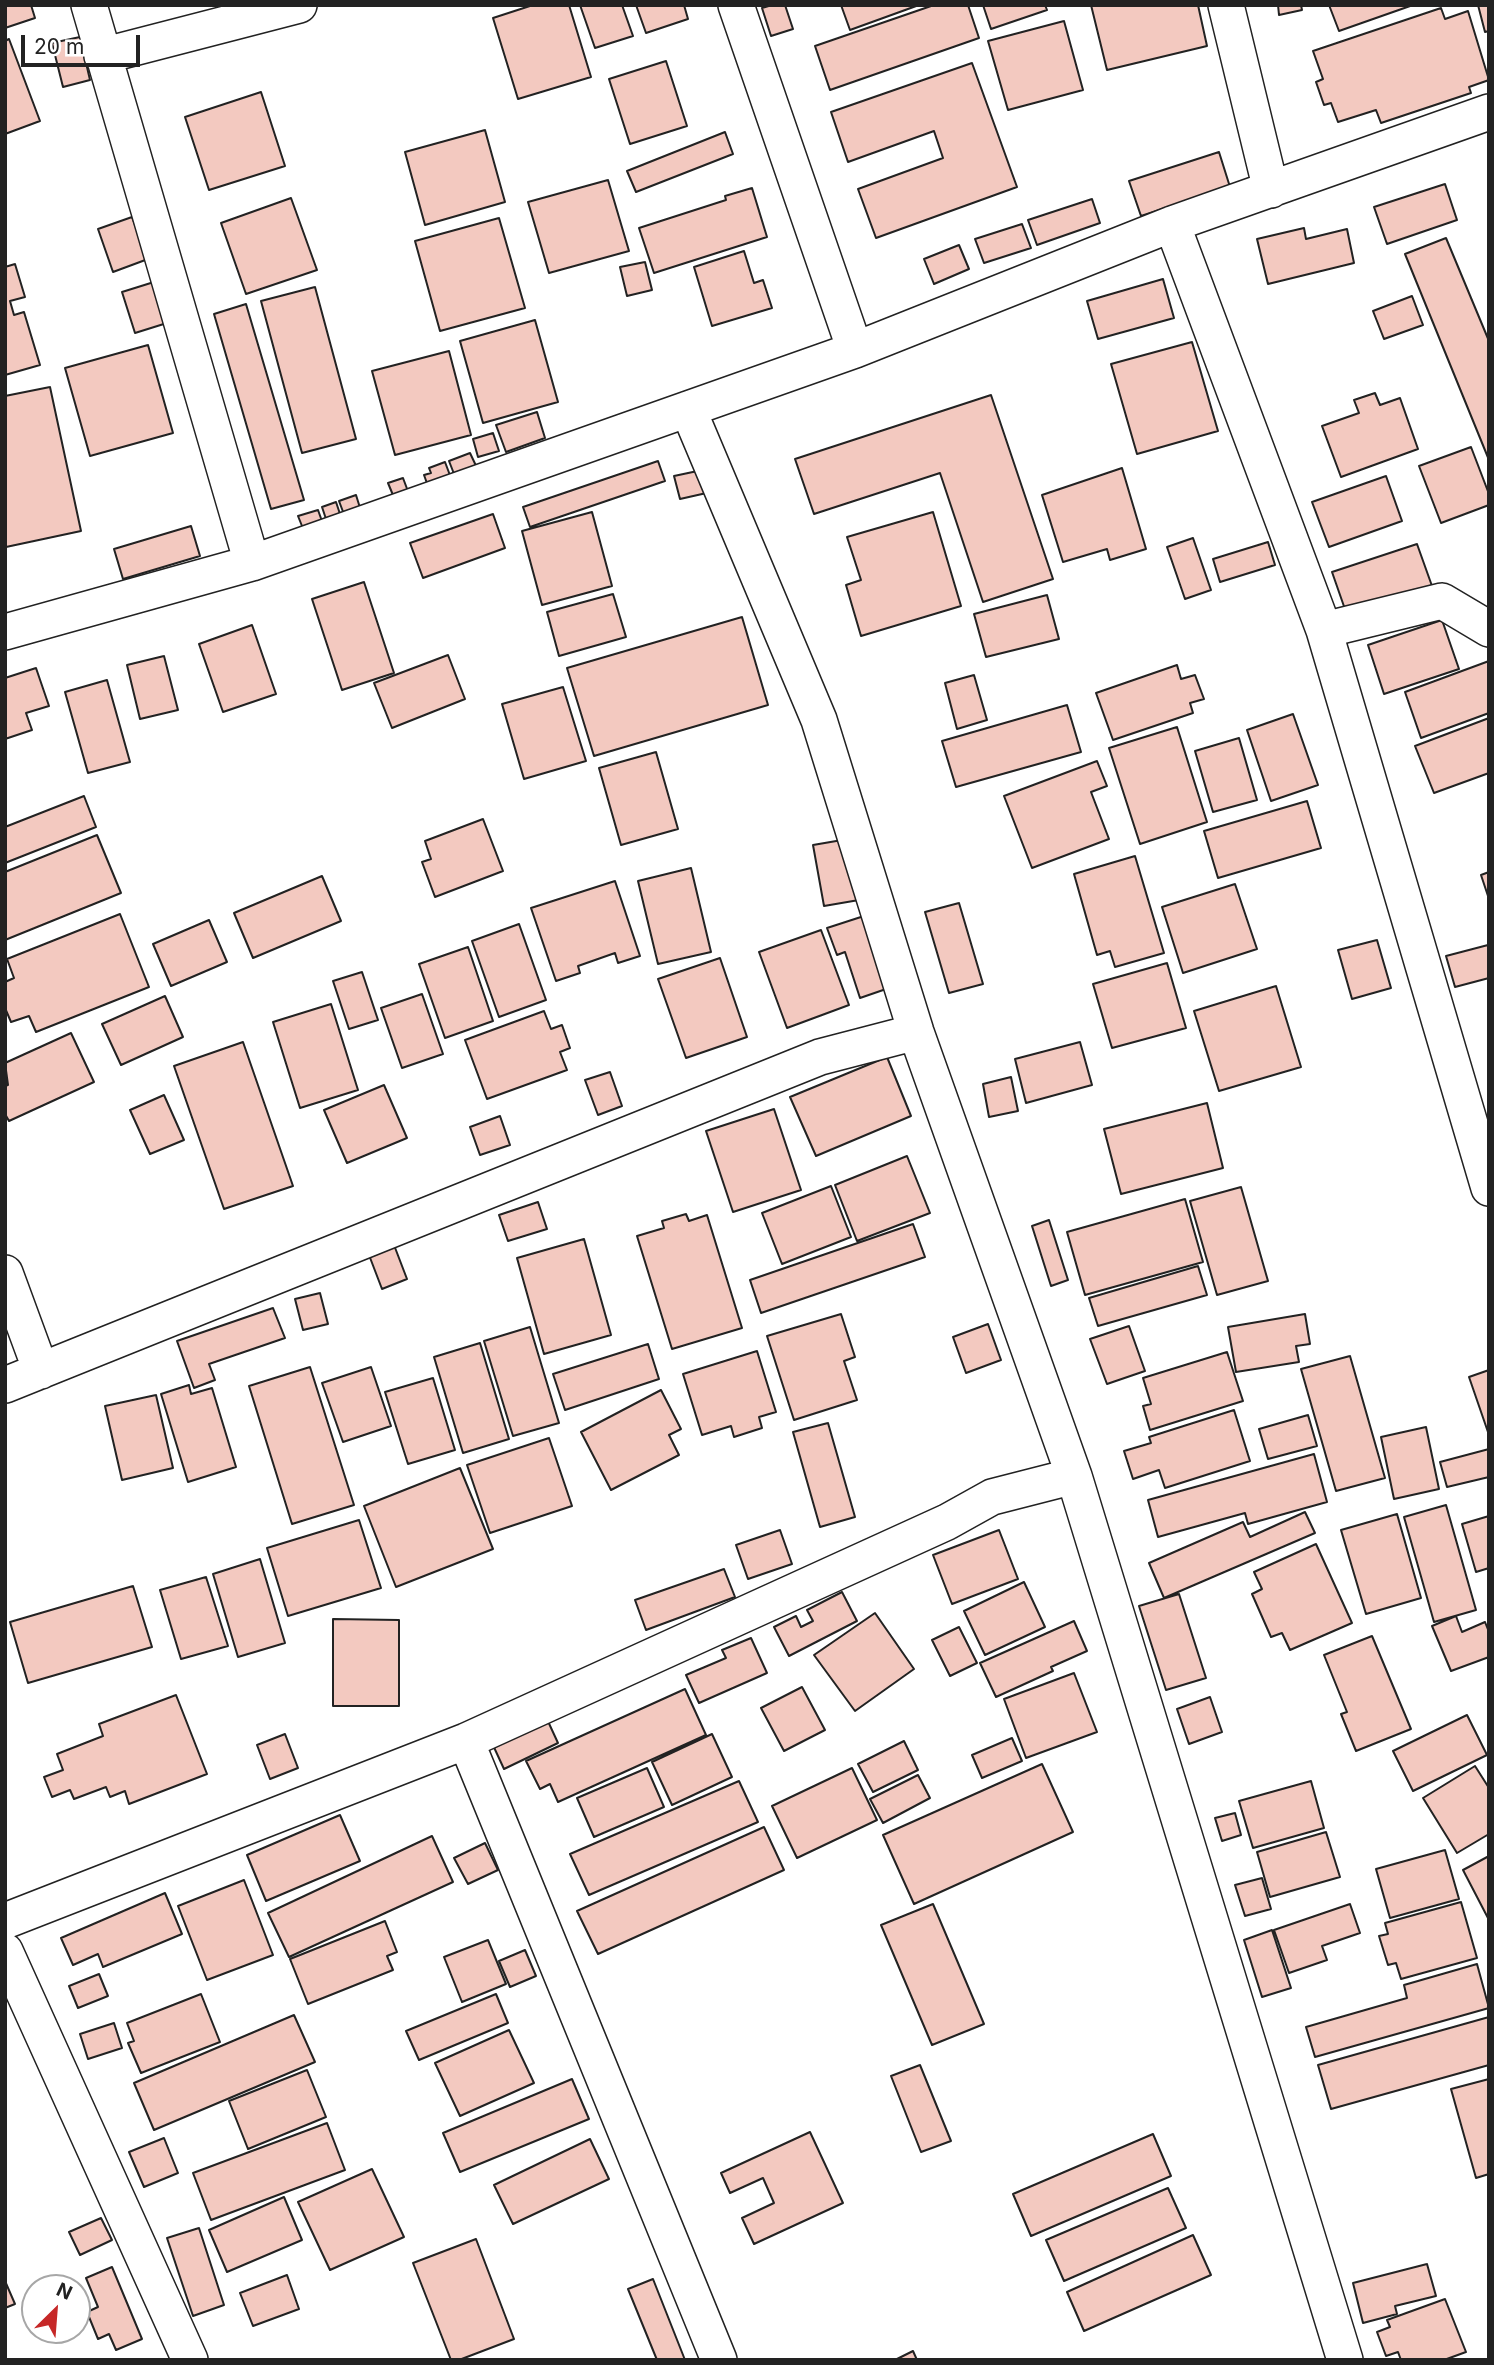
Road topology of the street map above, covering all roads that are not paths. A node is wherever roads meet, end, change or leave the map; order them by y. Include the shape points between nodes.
1 (89, 5) edge
2 (299, 5) edge
3 (736, 5) edge
4 (1226, 5) edge
5 (102, 56) junction
6 (1489, 112) edge
7 (1271, 190) junction
8 (1172, 224) junction
9 (855, 350) junction
10 (688, 410) junction
11 (252, 562) junction
12 (1489, 629) edge
13 (1324, 630) junction
14 (5, 632) edge
15 (916, 1032) junction
16 (1489, 1188) edge
17 (5, 1273) edge
18 (40, 1371) junction
19 (5, 1385) edge
20 (1074, 1476) junction
21 (466, 1741) junction
22 (5, 1921) edge
23 (5, 1951) edge
24 (190, 2360) edge
25 (719, 2360) edge
26 (1345, 2360) edge

1 - 5 street
2 - 5 street
3 - 9 street
4 - 7 street
5 - 11 street
6 - 7 street
7 - 8 street
8 - 9 street
8 - 13 street
9 - 10 street
10 - 11 street
10 - 15 street via 819,720
11 - 14 street
12 - 13 street via 1442,601
13 - 16 street
15 - 18 street via 820,1057
15 - 20 street
17 - 18 street
18 - 19 street
20 - 21 street via 992,1497 947,1522
20 - 26 street
21 - 22 street
21 - 25 street
23 - 24 street

